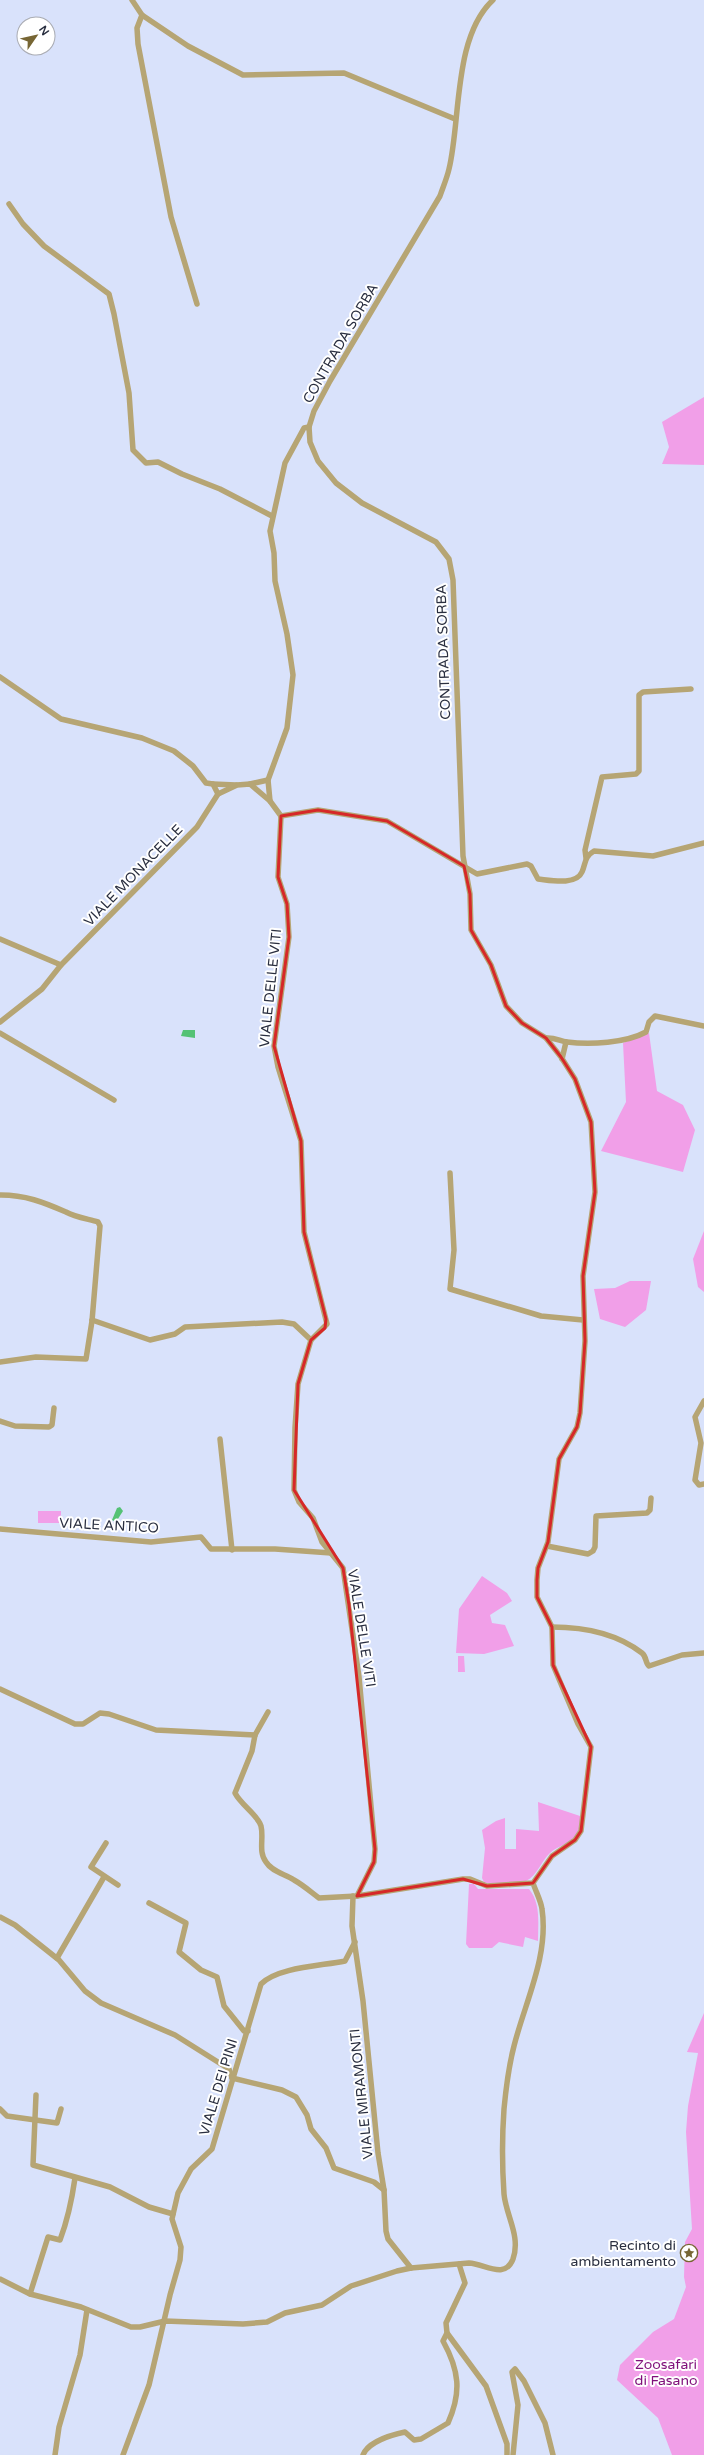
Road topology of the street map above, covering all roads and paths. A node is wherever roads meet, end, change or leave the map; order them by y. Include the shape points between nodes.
1 (132, 0) edge
2 (493, 0) edge
3 (142, 15) junction
4 (455, 119) junction
5 (10, 204) dead end
6 (198, 304) dead end
7 (309, 427) junction
8 (272, 516) junction
9 (0, 677) edge
10 (690, 689) dead end
11 (268, 780) junction
12 (213, 784) junction
13 (250, 784) junction
14 (237, 785) junction
15 (218, 794) junction
16 (270, 801) junction
17 (281, 816) junction
18 (704, 843) edge
19 (586, 858) junction
20 (464, 866) junction
21 (0, 939) edge
22 (61, 965) junction
23 (0, 1022) edge
24 (704, 1026) edge
25 (0, 1033) edge
26 (546, 1038) junction
27 (566, 1042) junction
28 (562, 1059) junction
29 (114, 1100) dead end
30 (450, 1173) dead end
31 (1, 1195) edge
32 (92, 1320) junction
33 (583, 1320) junction
34 (311, 1340) junction
35 (0, 1362) edge
36 (704, 1401) edge
37 (54, 1408) dead end
38 (0, 1422) edge
39 (220, 1440) dead end
40 (704, 1484) edge
41 (651, 1498) dead end
42 (0, 1528) edge
43 (547, 1546) junction
44 (232, 1550) junction
45 (331, 1553) junction
46 (552, 1626) junction
47 (704, 1653) edge
48 (0, 1689) edge
49 (268, 1712) dead end
50 (255, 1735) junction
51 (106, 1843) dead end
52 (104, 1877) junction
53 (534, 1883) junction
54 (118, 1885) dead end
55 (355, 1896) junction
56 (149, 1903) dead end
57 (0, 1917) edge
58 (354, 1942) junction
59 (57, 1958) junction
60 (248, 2031) junction
61 (232, 2078) junction
62 (36, 2095) dead end
63 (0, 2109) edge
64 (61, 2109) dead end
65 (35, 2120) junction
66 (75, 2178) junction
67 (384, 2190) junction
68 (173, 2214) junction
69 (459, 2264) junction
70 (411, 2268) junction
71 (0, 2279) edge
72 (30, 2294) junction
73 (87, 2310) junction
74 (165, 2321) junction
75 (447, 2333) junction
76 (55, 2455) edge
77 (123, 2455) edge
78 (362, 2455) edge
79 (507, 2455) edge
80 (513, 2455) edge
81 (553, 2455) edge

1 - 3 street
2 - 4 street, CONTRADA SORBA via 472,34 460,78
3 - 4 street via 188,46 243,75 344,73
3 - 6 street via 137,28 138,44 171,217
4 - 7 street, CONTRADA SORBA via 449,170 440,196 330,381 314,411
5 - 8 street via 23,224 44,246 109,294 129,393 133,450 146,462 158,462 220,489
7 - 8 street via 304,428 285,462
7 - 20 street, CONTRADA SORBA via 310,442 318,461 336,483 362,503 436,542 449,559 453,580
8 - 11 street via 270,531 275,581 293,675 287,728
9 - 12 street via 61,719 142,738 174,751 193,766 206,783
10 - 19 street via 643,692 639,695 639,771 636,774 602,777 585,850
11 - 13 street
11 - 16 street
12 - 14 street
12 - 15 street
13 - 14 street
13 - 16 street
14 - 15 street
15 - 22 street, VIALE MONACELLE via 197,827
16 - 17 street
17 - 20 street via 318,810 387,821
17 - 34 street, VIALE DELLE VITI via 278,877 288,904 289,937 274,1046 301,1141 304,1232 326,1319 325,1328
18 - 19 street via 653,856 594,852
19 - 20 street via 582,874 571,880 538,879 531,866 527,864 477,874
20 - 26 street, CONTRADA SORBA via 470,894 471,930 493,970 506,1006 514,1016
21 - 22 street
22 - 23 street, VIALE MONACELLE via 42,989
24 - 27 street via 655,1016 649,1022 646,1032 639,1036 594,1042
25 - 29 street
26 - 27 street
26 - 28 street
27 - 28 street
28 - 33 street via 575,1079 591,1122 595,1192 583,1276
30 - 33 street via 454,1250 450,1289 541,1316
31 - 32 street via 20,1195 98,1222 100,1226
32 - 34 street via 150,1340 175,1334 185,1327 282,1322 294,1324
32 - 35 street via 86,1359 36,1357
33 - 43 street via 580,1413 577,1427 559,1460
34 - 45 street, VIALE DELLE VITI via 298,1384 294,1490 299,1502 312,1518 322,1542
36 - 40 street via 695,1417 701,1443 695,1480 699,1485
37 - 38 street via 52,1425 49,1427 15,1426
39 - 44 street
41 - 43 street via 650,1510 647,1513 596,1516 595,1547 588,1554
42 - 44 street, VIALE ANTICO via 151,1542 201,1537 211,1549
43 - 46 street via 538,1568 537,1597
44 - 45 street, VIALE ANTICO via 275,1548
45 - 55 street, VIALE DELLE VITI via 343,1568 349,1605 359,1677 375,1849 374,1862
46 - 47 street via 570,1626 608,1634 643,1654 650,1666 682,1655
46 - 53 street via 553,1665 578,1724 591,1747 581,1831 575,1840 552,1856
48 - 50 street via 75,1724 83,1724 100,1713 156,1730
49 - 50 street
50 - 55 street via 252,1752 235,1793 261,1826 262,1854 265,1862 319,1898
51 - 52 street via 91,1867
52 - 54 street
52 - 59 street
53 - 55 street via 487,1886 463,1879
53 - 69 street via 542,1909 541,1946 528,2002 513,2047 503,2136 504,2195 515,2237 515,2250 509,2267 504,2271 478,2264
55 - 58 street, VIALE MIRAMONTI
56 - 60 street via 186,1923 179,1952 201,1970 217,1976 224,2006 244,2031
57 - 59 street via 15,1925
58 - 60 street, VIALE DEI PINI via 345,1961 280,1972 268,1977 261,1984
58 - 67 street, VIALE MIRAMONTI
59 - 61 street via 85,1991 101,2003 179,2037 229,2069
60 - 61 street, VIALE DEI PINI
61 - 67 street via 282,2090 296,2097 307,2115 311,2129 326,2148 334,2168 374,2182
61 - 68 street, VIALE DEI PINI via 212,2149 191,2169 178,2193
62 - 65 street
63 - 65 street via 7,2116
64 - 65 street via 57,2123
65 - 66 street via 33,2165
66 - 68 street via 110,2187 149,2207
66 - 72 street via 70,2209 60,2240 48,2237
67 - 70 street, VIALE MIRAMONTI via 388,2239
68 - 74 street, VIALE DEI PINI via 172,2219 181,2247
69 - 70 street
69 - 75 street via 465,2283 446,2323
70 - 74 street via 351,2286 322,2305 285,2313 268,2322 244,2324
71 - 72 street
72 - 73 street
73 - 74 street via 131,2327
73 - 76 street via 80,2355 59,2427
74 - 77 street, VIALE DEI PINI via 149,2385
75 - 78 street via 443,2341 454,2360 458,2380 448,2423 421,2439 414,2440 405,2432 386,2437 365,2450
75 - 79 street via 486,2386 507,2444
80 - 81 street via 518,2405 512,2372 515,2369 522,2377 545,2423

